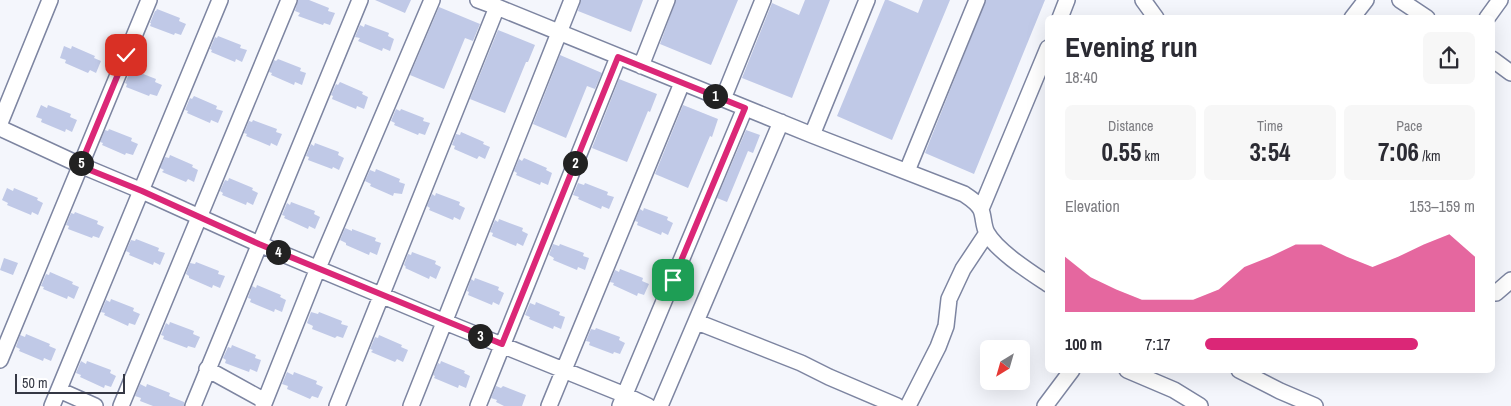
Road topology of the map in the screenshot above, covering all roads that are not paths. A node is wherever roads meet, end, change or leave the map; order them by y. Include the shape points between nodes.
1 (50, 0) edge
2 (148, 0) edge
3 (220, 0) edge
4 (289, 0) edge
5 (360, 0) edge
6 (432, 0) edge
7 (478, 0) edge
8 (572, 0) edge
9 (667, 0) edge
10 (763, 0) edge
11 (867, 0) edge
12 (977, 0) edge
13 (1067, 0) edge
14 (1143, 0) edge
15 (1366, 0) edge
16 (1400, 0) edge
17 (1500, 0) edge
18 (497, 7) junction
19 (1061, 15) edge
20 (1154, 15) edge
21 (1354, 15) edge
22 (1423, 15) edge
23 (1488, 15) edge
24 (559, 33) junction
25 (1045, 55) edge
26 (618, 57) junction
27 (1495, 61) edge
28 (641, 66) junction
29 (1511, 73) edge
30 (682, 82) junction
31 (723, 99) junction
32 (745, 108) junction
33 (781, 122) junction
34 (0, 123) edge
35 (0, 128) edge
36 (812, 135) junction
37 (80, 166) junction
38 (907, 171) junction
39 (142, 191) junction
40 (981, 209) junction
41 (199, 216) junction
42 (987, 234) junction
43 (259, 244) junction
44 (318, 268) junction
45 (1511, 280) edge
46 (1045, 282) edge
47 (380, 294) junction
48 (1495, 294) edge
49 (445, 322) junction
50 (697, 322) junction
51 (502, 344) junction
52 (0, 360) edge
53 (207, 369) junction
54 (564, 370) junction
55 (1070, 373) edge
56 (1135, 373) edge
57 (1245, 373) edge
58 (59, 390) junction
59 (622, 400) edge
60 (264, 403) edge
61 (52, 406) edge
62 (95, 406) edge
63 (121, 406) edge
64 (193, 406) edge
65 (337, 406) edge
66 (411, 406) edge
67 (478, 406) edge
68 (549, 406) edge
69 (648, 406) edge
70 (660, 406) edge
71 (898, 406) edge
72 (908, 406) edge
73 (1045, 406) edge
74 (1200, 406) edge
75 (1315, 406) edge

1 - 34 street
2 - 37 street
3 - 39 street
4 - 41 street
5 - 43 street
6 - 44 street
7 - 18 street
8 - 24 street
9 - 28 street
10 - 31 street
11 - 36 street
12 - 38 street
13 - 19 street
14 - 20 street
15 - 21 street
16 - 22 street
17 - 23 street
18 - 24 street
18 - 47 street
24 - 26 street
24 - 49 street
25 - 40 street
26 - 28 street
26 - 51 street
27 - 29 street
28 - 30 street
30 - 31 street
30 - 54 street
31 - 32 street
32 - 33 street
32 - 59 street
33 - 36 street
33 - 50 street
35 - 37 street
36 - 38 street
37 - 39 street
37 - 52 street
38 - 40 street via 964,194
39 - 41 street
39 - 58 street
40 - 42 street
41 - 43 street
41 - 63 street
42 - 46 street via 1011,258
42 - 72 street via 963,269 949,299 946,326 938,347
43 - 44 street
43 - 53 street
44 - 47 street
44 - 60 street
45 - 48 street
47 - 49 street
47 - 65 street
49 - 51 street
49 - 66 street
50 - 70 street
50 - 71 street via 802,363
51 - 54 street
51 - 67 street
53 - 60 street
53 - 64 street
54 - 59 street
54 - 68 street
55 - 73 street
56 - 74 street via 1174,390
57 - 75 street
58 - 61 street
58 - 62 street
59 - 69 street

